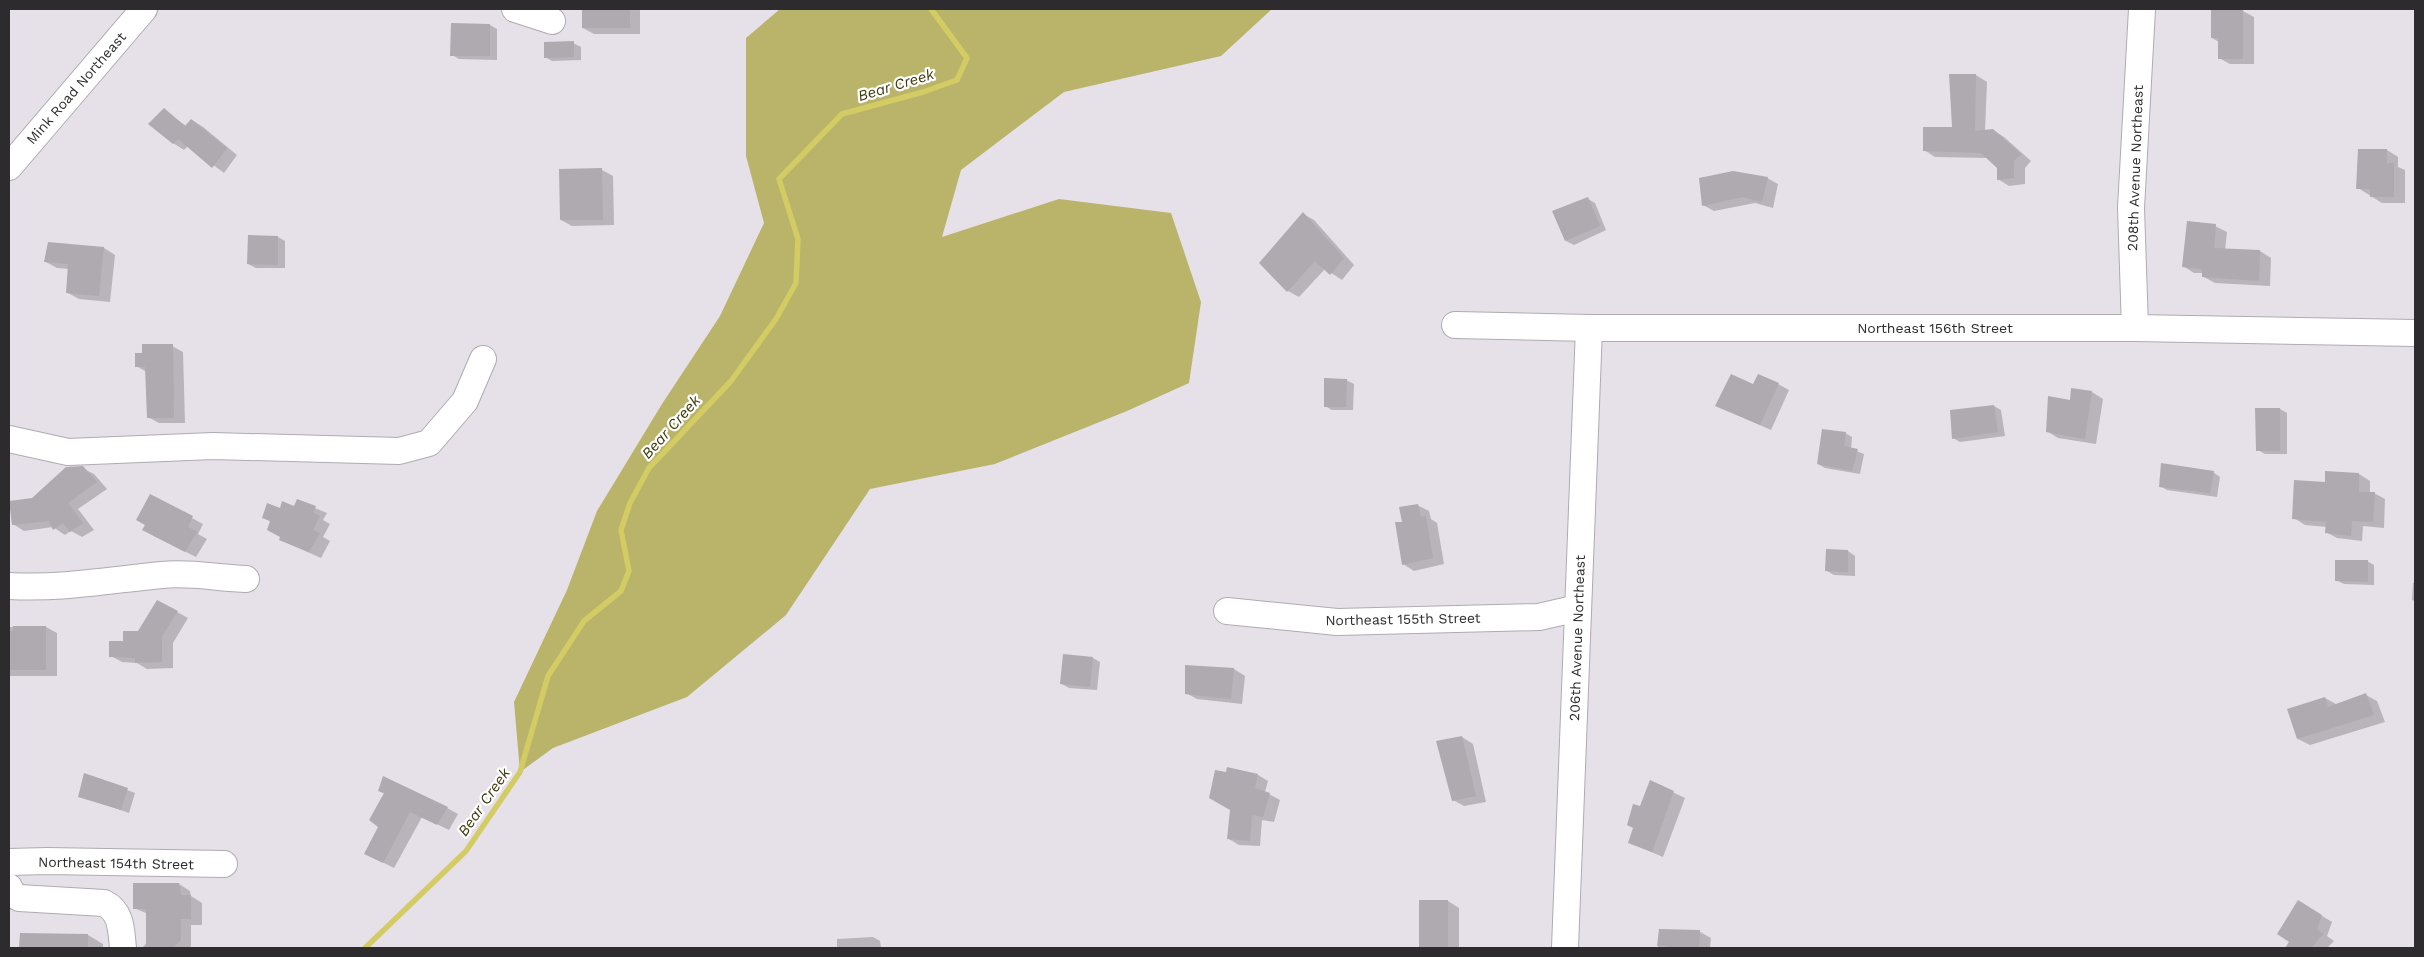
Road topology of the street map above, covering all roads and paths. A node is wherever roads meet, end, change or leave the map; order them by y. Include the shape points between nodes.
1 (144, 9) edge
2 (514, 9) edge
3 (2142, 9) edge
4 (552, 21) dead end
5 (9, 167) edge
6 (1455, 325) dead end
7 (1589, 328) junction
8 (2135, 328) junction
9 (2415, 333) edge
10 (483, 359) dead end
11 (9, 438) edge
12 (246, 580) dead end
13 (9, 586) edge
14 (1578, 608) junction
15 (1227, 611) dead end
16 (9, 862) edge
17 (224, 864) dead end
18 (9, 887) edge
19 (123, 948) edge
20 (1565, 948) edge

1 - 5 street, Mink Road Northeast
2 - 4 street
3 - 8 street, 208th Avenue Northeast via 2131,208
6 - 7 street, Northeast 156th Street
7 - 8 street, Northeast 156th Street
7 - 14 street, 206th Avenue Northeast
8 - 9 street, Northeast 156th Street
10 - 11 street via 465,401 429,443 398,451 213,446 68,452
12 - 13 street via 164,574 39,588
14 - 15 street, Northeast 155th Street via 1539,617 1337,622
14 - 20 street, 206th Avenue Northeast
16 - 17 street, Northeast 154th Street
18 - 19 street via 19,898 104,903 119,917

